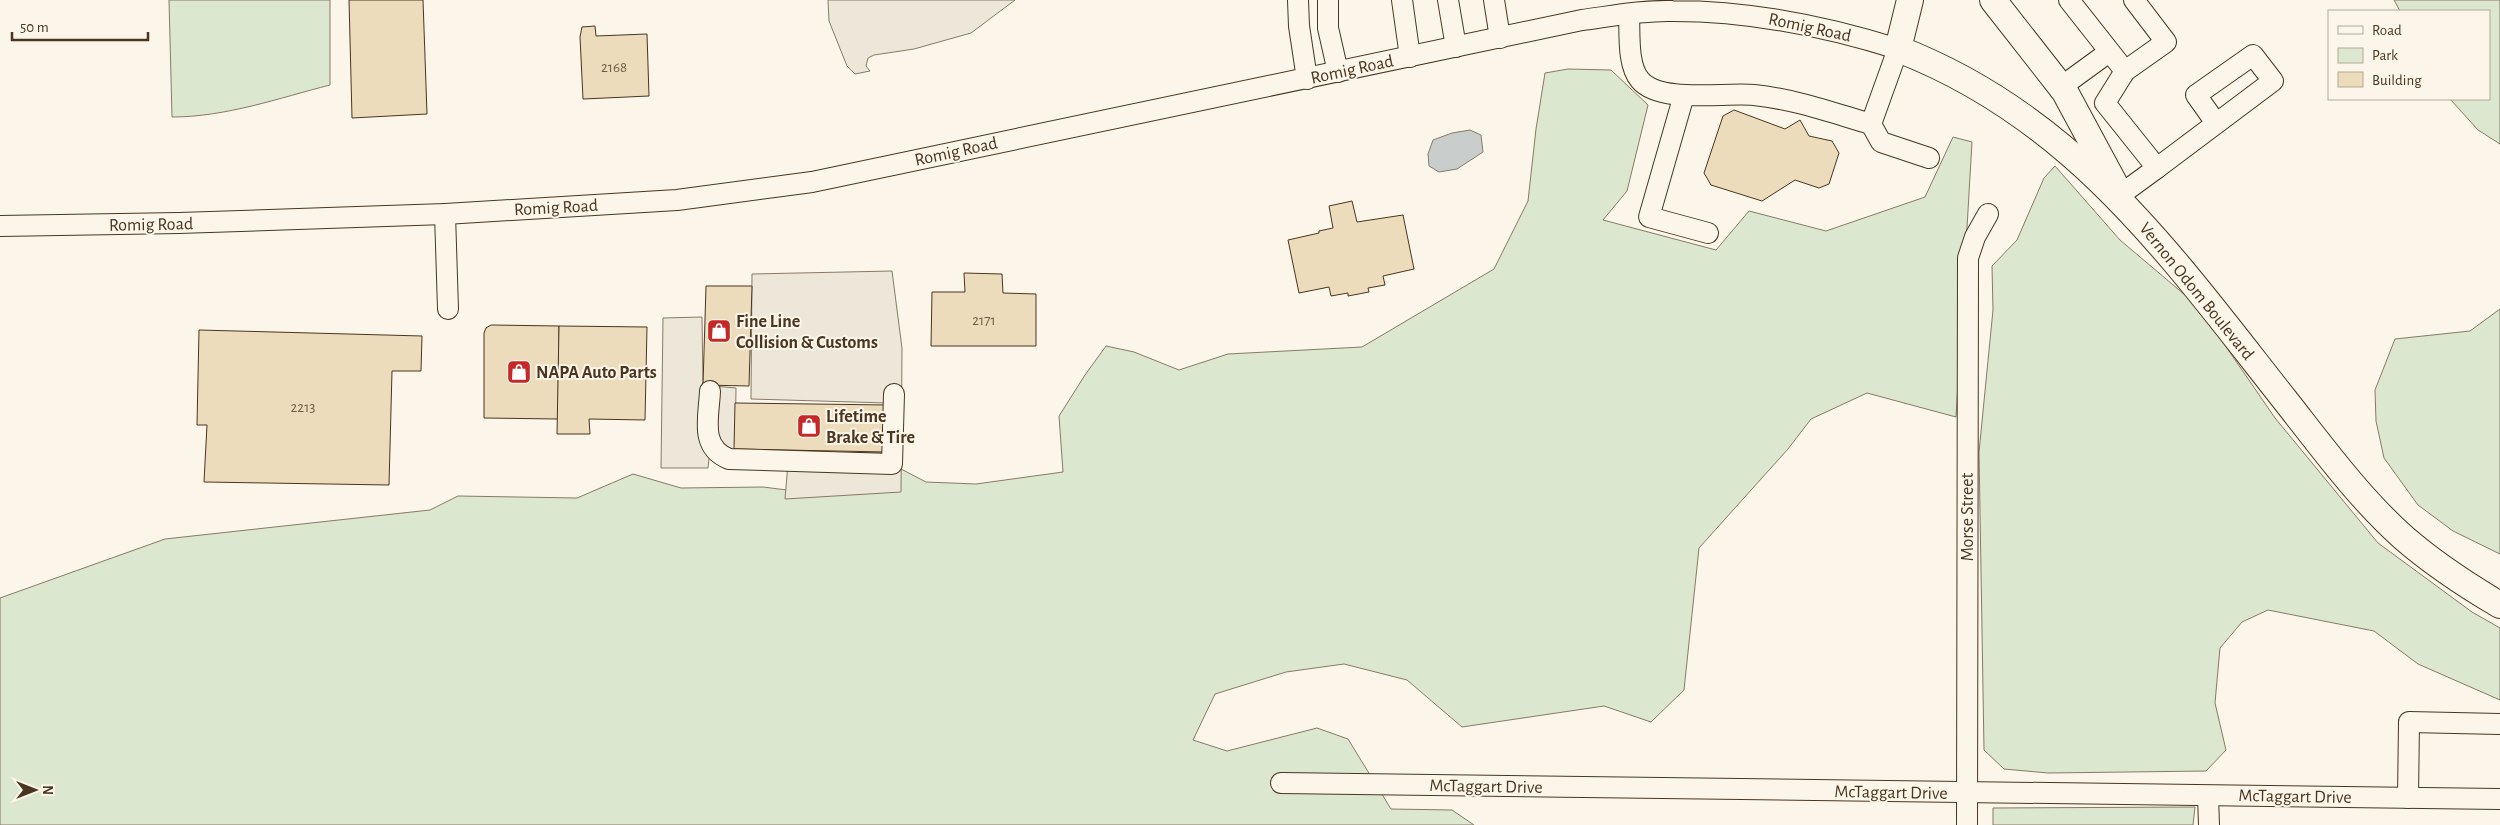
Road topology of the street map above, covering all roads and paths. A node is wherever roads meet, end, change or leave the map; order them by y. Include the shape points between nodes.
1 (1298, 0) edge
2 (1328, 0) edge
3 (1402, 0) edge
4 (1448, 0) edge
5 (1494, 0) edge
6 (1910, 0) edge
7 (1993, 0) edge
8 (2069, 0) edge
9 (2134, 0) edge
10 (1656, 6) edge
11 (1629, 14) junction
12 (1500, 38) junction
13 (1456, 48) junction
14 (1898, 49) junction
15 (2109, 52) junction
16 (1410, 57) junction
17 (2124, 70) junction
18 (1338, 72) junction
19 (1307, 79) junction
20 (2061, 87) junction
21 (1684, 95) junction
22 (2113, 112) junction
23 (2216, 123) dead end
24 (1872, 124) junction
25 (2086, 129) junction
26 (1929, 158) dead end
27 (2157, 168) junction
28 (2122, 199) junction
29 (445, 214) junction
30 (1988, 214) dead end
31 (0, 226) edge
32 (1708, 233) dead end
33 (448, 308) dead end
34 (710, 391) dead end
35 (894, 394) dead end
36 (2500, 605) edge
37 (2500, 724) edge
38 (1281, 783) dead end
39 (1967, 793) junction
40 (2208, 796) junction
41 (2408, 798) junction
42 (2500, 799) edge
43 (1967, 825) edge
44 (2208, 825) edge

1 - 19 street
2 - 18 street via 1328,28
3 - 16 street
4 - 13 street
5 - 12 street
6 - 14 main road
7 - 20 main road
8 - 15 street
9 - 17 street via 2166,42
10 - 11 street, Romig Road
10 - 14 street, Romig Road via 1756,16 1822,28
11 - 12 street, Romig Road via 1582,20
11 - 21 street via 1633,68 1638,79 1647,88
12 - 13 street, Romig Road
13 - 16 street, Romig Road
14 - 24 street
14 - 28 main road, Vernon Odom Boulevard via 1966,80 2040,128
15 - 17 street
15 - 20 street
16 - 18 street, Romig Road
17 - 22 street via 2106,103
18 - 19 street, Romig Road
19 - 29 street, Romig Road via 769,189 677,200
20 - 25 main road
21 - 24 street via 1753,95 1802,104
21 - 32 street via 1649,218
22 - 25 street
22 - 27 street
23 - 27 street
24 - 26 street via 1882,142
25 - 28 main road
27 - 28 street
28 - 36 main road, Vernon Odom Boulevard via 2340,470 2403,537 2449,574
29 - 31 street, Romig Road
29 - 33 street
30 - 39 street, Morse Street via 1968,258
34 - 35 street via 710,444 717,453 729,459 892,464
37 - 41 street via 2409,722
38 - 39 street, McTaggart Drive
39 - 40 street, McTaggart Drive
39 - 43 street, Morse Street
40 - 41 street, McTaggart Drive
40 - 44 street
41 - 42 street, McTaggart Drive

